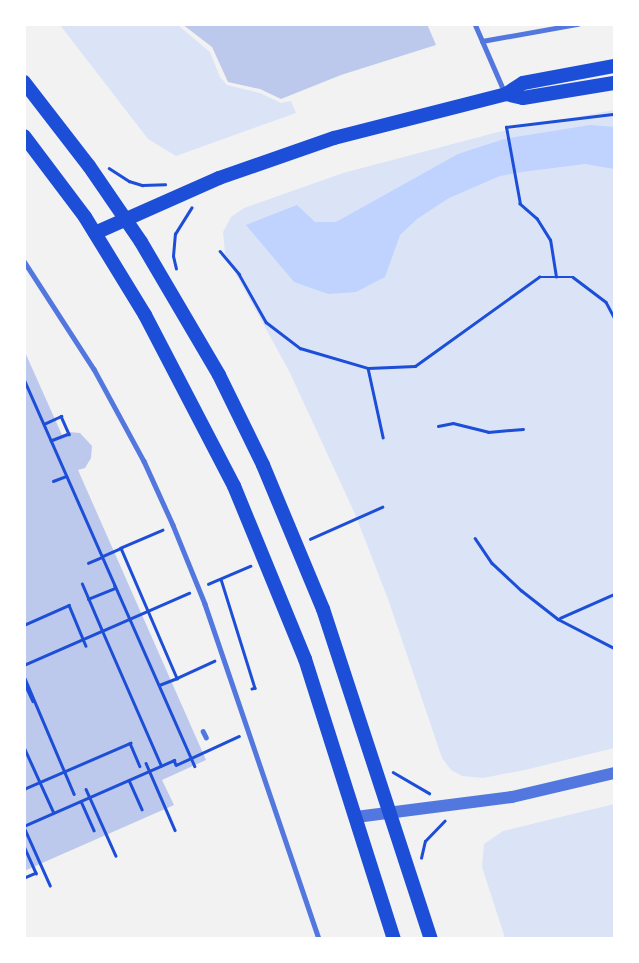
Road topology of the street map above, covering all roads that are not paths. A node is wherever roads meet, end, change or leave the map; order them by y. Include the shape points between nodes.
1 (475, 24) edge
2 (577, 24) edge
3 (482, 41) junction
4 (614, 65) edge
5 (24, 82) edge
6 (614, 83) edge
7 (506, 94) junction
8 (24, 136) edge
9 (125, 218) junction
10 (95, 233) junction
11 (24, 261) edge
12 (614, 774) edge
13 (391, 813) junction
14 (356, 817) junction
15 (319, 939) edge
16 (394, 939) edge
17 (431, 939) edge

1 - 3 lane
2 - 3 lane
3 - 7 lane
4 - 7 main road via 523,83
5 - 9 main road
6 - 7 main road via 523,99
7 - 9 main road via 315,144
8 - 10 main road
9 - 10 main road
9 - 13 main road via 201,343 263,465 323,609
10 - 14 main road via 176,370 254,530 304,659
11 - 15 lane via 99,379 173,524 205,604
12 - 13 street via 512,797
13 - 14 street
13 - 17 main road
14 - 16 main road

